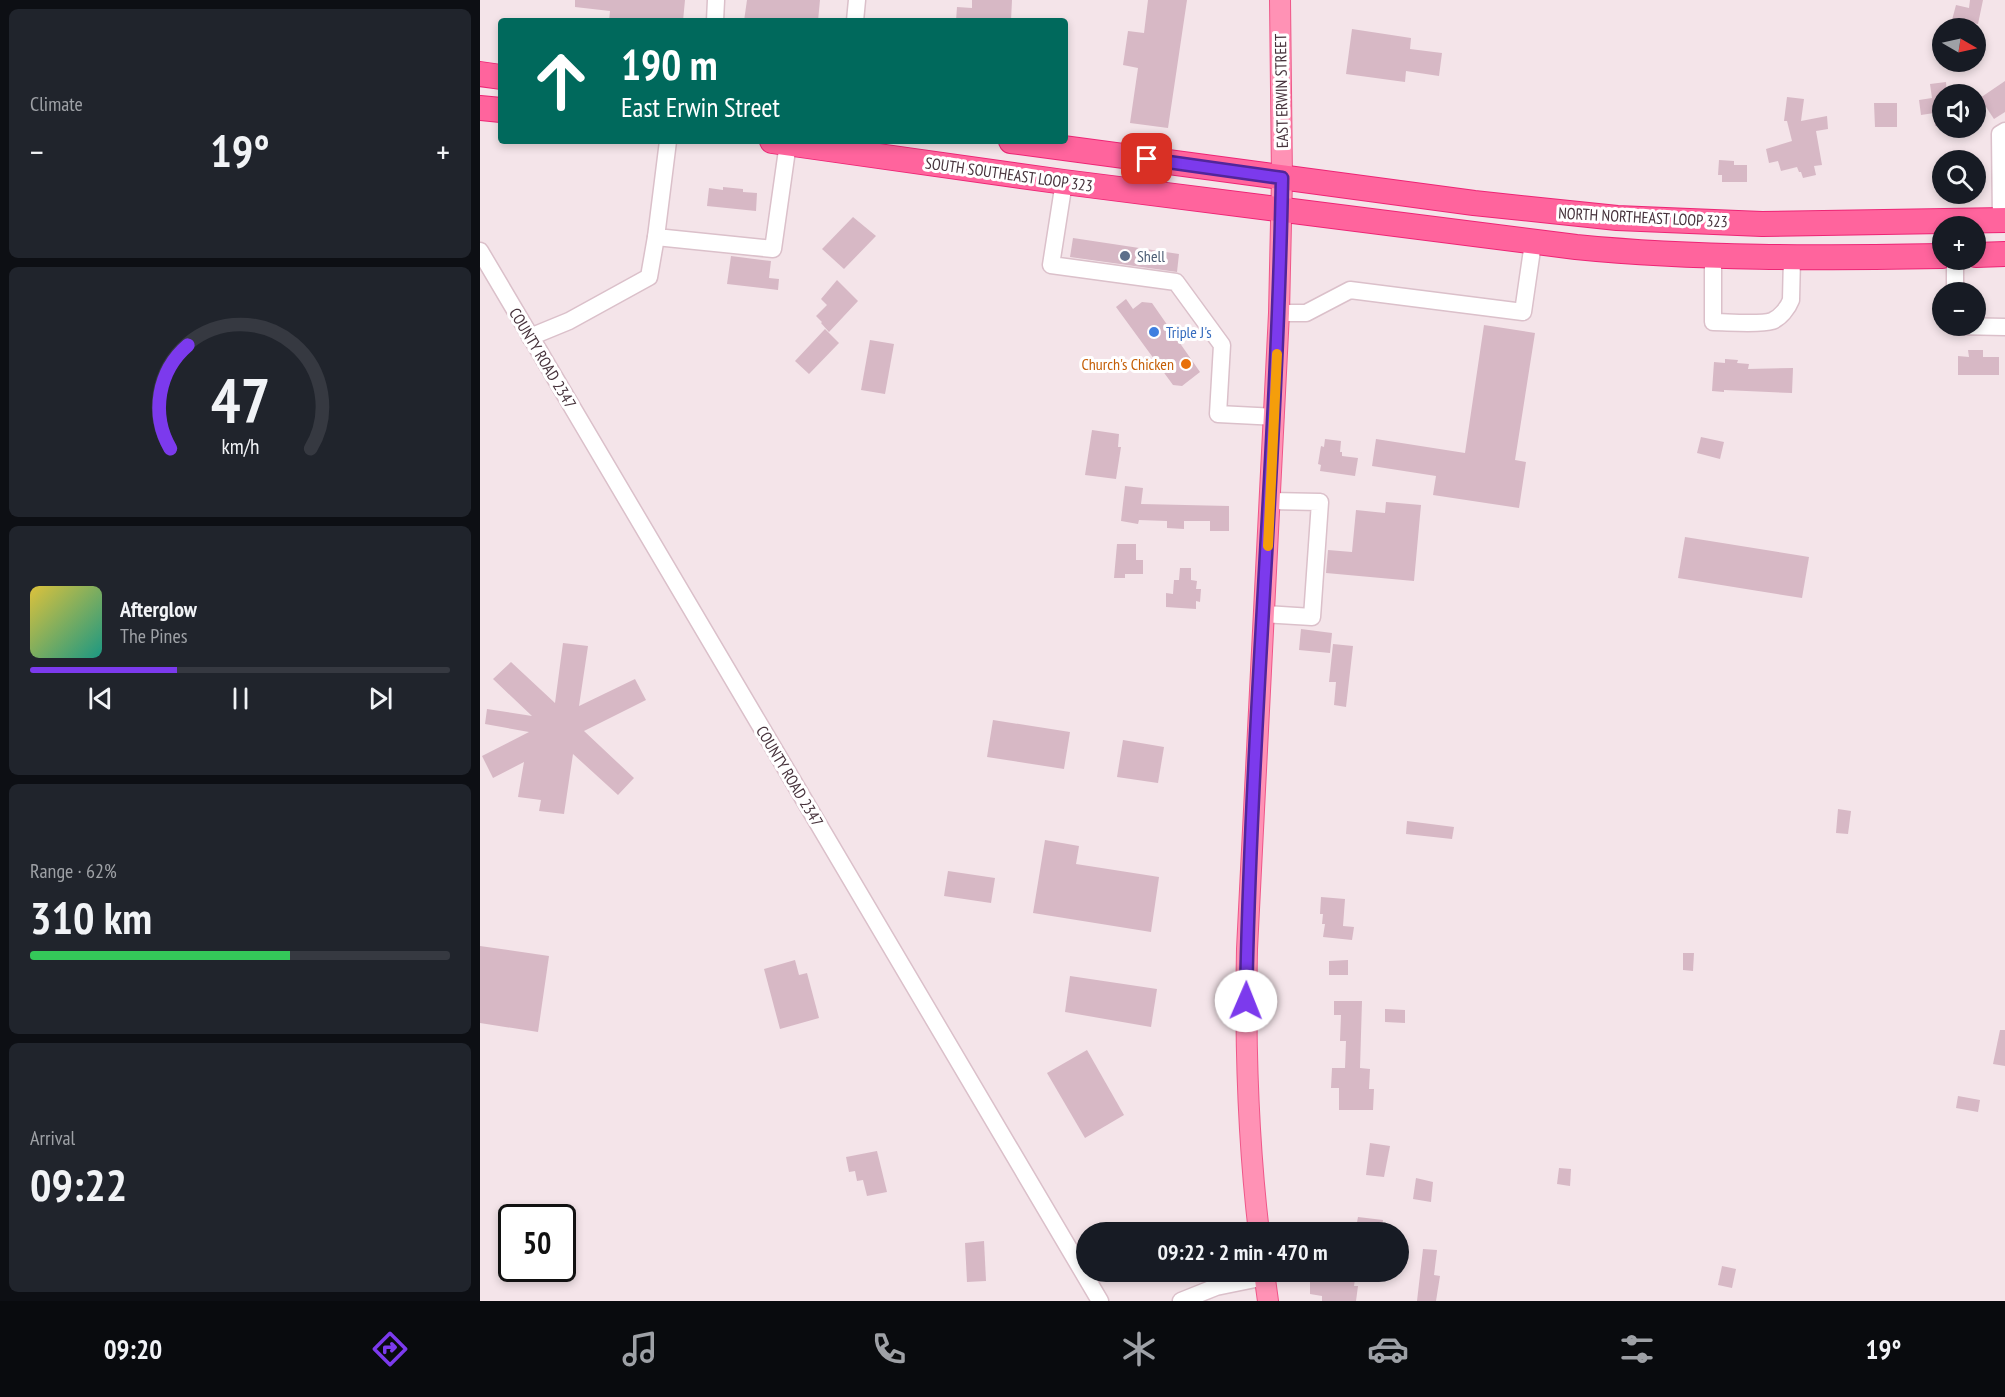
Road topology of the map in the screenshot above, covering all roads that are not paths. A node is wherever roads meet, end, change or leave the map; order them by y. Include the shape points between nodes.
1 (716, 0) edge
2 (857, 0) edge
3 (1280, 0) edge
4 (715, 18) edge
5 (855, 18) edge
6 (480, 74) edge
7 (498, 77) edge
8 (480, 108) edge
9 (498, 110) edge
10 (2005, 131) edge
11 (668, 144) edge
12 (780, 144) edge
13 (794, 144) edge
14 (1033, 144) edge
15 (2003, 165) edge
16 (1282, 178) junction
17 (1064, 182) junction
18 (1282, 210) junction
19 (2003, 220) edge
20 (656, 237) junction
21 (1533, 243) junction
22 (480, 251) edge
23 (1713, 254) junction
24 (2005, 254) edge
25 (1986, 255) edge
26 (1932, 256) edge
27 (1792, 257) junction
28 (1279, 313) junction
29 (1986, 327) edge
30 (2005, 327) edge
31 (530, 337) junction
32 (1275, 417) junction
33 (1271, 501) junction
34 (1264, 614) junction
35 (1258, 1222) edge
36 (1234, 1282) edge
37 (1265, 1282) edge
38 (1101, 1301) edge
39 (1181, 1301) edge
40 (1268, 1301) edge

1 - 4 street
2 - 5 street
3 - 16 main road, EAST ERWIN STREET
6 - 7 highway
8 - 9 highway
10 - 15 street via 2000,134
11 - 20 street
12 - 20 street via 773,249
13 - 17 highway, SOUTH SOUTHEAST LOOP 323
14 - 16 highway, SOUTH SOUTHEAST LOOP 323
15 - 19 street
16 - 18 main road, EAST ERWIN STREET
16 - 19 highway, NORTH NORTHEAST LOOP 323 via 1617,218 1762,224
17 - 18 highway, SOUTH SOUTHEAST LOOP 323
17 - 32 street via 1051,265 1176,282 1222,345 1218,414
18 - 21 highway, NORTH NORTHEAST LOOP 323
18 - 28 main road, EAST ERWIN STREET
20 - 31 street via 649,277 569,321
21 - 23 highway, NORTH NORTHEAST LOOP 323
21 - 28 street via 1523,312 1350,290 1306,313
22 - 31 street, COUNTY ROAD 2347
23 - 27 highway, NORTH NORTHEAST LOOP 323
23 - 27 street via 1713,322 1769,322 1778,318 1791,300
24 - 25 highway
26 - 27 highway, NORTH NORTHEAST LOOP 323
28 - 32 main road, EAST ERWIN STREET
29 - 30 street
31 - 38 street, COUNTY ROAD 2347
32 - 33 main road, EAST ERWIN STREET
33 - 34 main road, EAST ERWIN STREET
33 - 34 street via 1320,502 1312,617
34 - 35 main road, EAST ERWIN STREET via 1246,1018
36 - 39 street
37 - 40 main road

